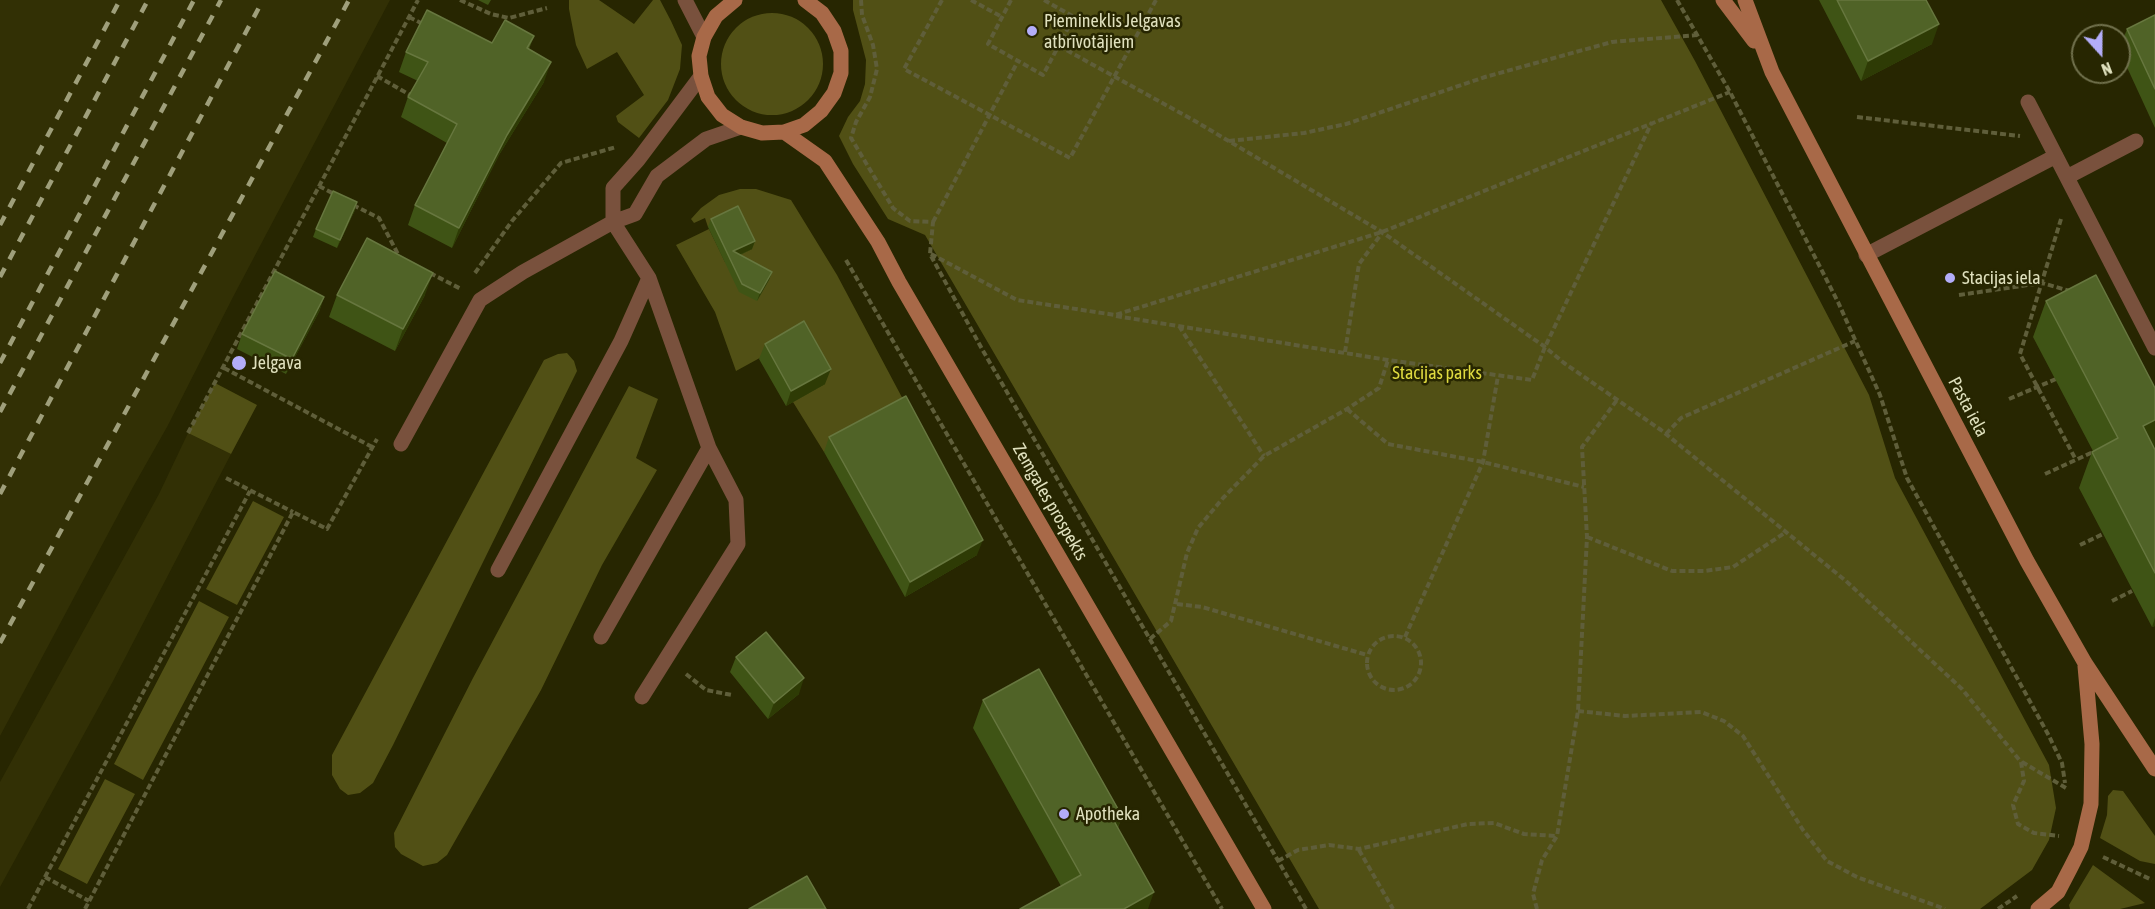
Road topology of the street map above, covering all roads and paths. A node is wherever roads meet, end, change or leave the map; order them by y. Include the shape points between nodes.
1 (418, 0) edge
2 (460, 0) edge
3 (685, 0) edge
4 (735, 0) edge
5 (805, 0) edge
6 (861, 0) edge
7 (942, 0) edge
8 (971, 0) edge
9 (1011, 0) edge
10 (1044, 0) edge
11 (1156, 0) edge
12 (1677, 0) edge
13 (1723, 0) edge
14 (1745, 0) edge
15 (1051, 2) edge
16 (825, 6) edge
17 (547, 8) dead end
18 (409, 17) junction
19 (1002, 17) junction
20 (428, 27) edge
21 (1697, 35) junction
22 (704, 36) junction
23 (1059, 46) junction
24 (1763, 53) junction
25 (1018, 61) junction
26 (377, 76) junction
27 (701, 76) junction
28 (1115, 77) junction
29 (1730, 92) junction
30 (413, 96) edge
31 (2028, 102) dead end
32 (990, 115) junction
33 (1857, 117) dead end
34 (1652, 122) junction
35 (741, 127) junction
36 (784, 132) junction
37 (2048, 139) junction
38 (1228, 141) junction
39 (2136, 141) dead end
40 (619, 146) dead end
41 (2056, 156) junction
42 (2069, 181) junction
43 (319, 186) junction
44 (342, 198) edge
45 (351, 203) edge
46 (613, 222) junction
47 (933, 222) junction
48 (1383, 232) junction
49 (930, 254) junction
50 (1866, 255) junction
51 (846, 260) dead end
52 (408, 262) edge
53 (426, 271) edge
54 (650, 278) junction
55 (2042, 283) junction
56 (2076, 292) edge
57 (1959, 295) dead end
58 (1115, 315) junction
59 (1178, 325) junction
60 (1856, 341) junction
61 (1545, 347) junction
62 (2155, 348) edge
63 (1345, 352) junction
64 (1388, 360) junction
65 (224, 368) junction
66 (1498, 376) junction
67 (2056, 379) dead end
68 (2036, 387) junction
69 (2009, 399) dead end
70 (1617, 400) junction
71 (1347, 409) junction
72 (188, 433) dead end
73 (1666, 434) junction
74 (378, 439) dead end
75 (401, 444) joint
76 (372, 448) junction
77 (709, 448) junction
78 (2093, 452) edge
79 (1264, 456) junction
80 (2076, 460) junction
81 (1483, 462) junction
82 (2045, 474) dead end
83 (226, 478) dead end
84 (1584, 487) junction
85 (250, 490) junction
86 (293, 512) junction
87 (1786, 532) junction
88 (2103, 534) dead end
89 (1587, 537) junction
90 (2080, 545) dead end
91 (498, 570) dead end
92 (2132, 591) dead end
93 (2112, 601) dead end
94 (1177, 604) junction
95 (601, 637) dead end
96 (1405, 637) junction
97 (1150, 639) junction
98 (1367, 655) junction
99 (667, 658) junction
100 (2085, 663) junction
101 (732, 695) dead end
102 (642, 698) dead end
103 (1578, 711) junction
104 (2149, 749) edge
105 (2022, 762) junction
106 (2155, 769) edge
107 (2066, 788) junction
108 (2066, 796) dead end
109 (1557, 836) junction
110 (2059, 836) dead end
111 (1359, 849) junction
112 (1278, 861) junction
113 (45, 877) junction
114 (89, 901) junction
115 (28, 909) edge
116 (85, 909) edge
117 (1222, 909) edge
118 (1264, 909) edge
119 (1306, 909) edge
120 (1393, 909) edge
121 (1537, 909) edge
122 (1945, 909) edge
123 (2038, 909) edge

1 - 18 path
2 - 17 path via 509,18
3 - 22 lane
4 - 22 street via 716,16
5 - 16 street
6 - 47 path via 877,69 870,97 851,138 893,208 910,221
7 - 32 path via 904,69
8 - 19 path
9 - 19 path
10 - 15 path
11 - 28 path
12 - 21 path
13 - 24 street, Pasta iela
14 - 24 street, Pasta iela
15 - 23 path via 1074,17
16 - 36 street via 841,51 841,73 822,111 804,125
18 - 20 path
18 - 26 path
19 - 25 path via 988,44
21 - 29 path
21 - 38 path via 1612,42 1485,76 1346,124
22 - 27 street via 699,56
23 - 25 path via 1043,75
23 - 28 path
24 - 50 street, Pasta iela
25 - 32 path
26 - 30 path
26 - 43 path
27 - 35 street via 708,98 722,115
27 - 46 lane via 613,188
28 - 32 path via 1070,158
28 - 38 path
29 - 34 path
29 - 60 path
31 - 37 lane
32 - 47 path
33 - 37 path
34 - 48 path
34 - 61 path
35 - 36 street via 762,133
35 - 46 lane via 706,139 657,176 635,214
36 - 118 street, Zemgales prospekts via 825,161 878,242
37 - 41 lane
38 - 48 path
39 - 42 lane
40 - 53 path via 561,163 512,221 463,290
41 - 42 lane
41 - 50 lane
42 - 55 path
42 - 62 lane
43 - 44 path
43 - 65 path
45 - 52 path via 378,218 399,257
46 - 54 lane
46 - 75 lane via 480,300
47 - 49 path
48 - 58 path
48 - 61 path
48 - 63 path via 1359,264
49 - 58 path via 1017,300
49 - 97 path
50 - 100 street, Pasta iela via 2026,561
51 - 117 path
54 - 77 lane
54 - 91 lane via 621,341
55 - 56 path
55 - 57 path
55 - 68 path via 2020,354
58 - 59 path
59 - 63 path
59 - 79 path
60 - 73 path via 1681,418
60 - 107 path via 1880,395 1907,478 2049,736 2061,763
61 - 66 path via 1532,380
61 - 70 path
63 - 64 path
64 - 66 path
64 - 71 path via 1379,388
65 - 72 path
65 - 76 path
66 - 81 path
67 - 68 path
68 - 69 path
68 - 80 path
70 - 73 path
70 - 84 path via 1582,447
71 - 79 path
71 - 81 path via 1388,444
73 - 87 path
74 - 76 path
75 - 76 path
76 - 86 path via 327,529
77 - 95 lane
77 - 99 lane via 736,500 738,544
78 - 80 path
79 - 94 path via 1198,528 1187,553
80 - 82 path
81 - 84 path
81 - 96 path
83 - 85 path
84 - 89 path
85 - 86 path
85 - 113 path
86 - 114 path
87 - 89 path via 1733,567 1704,572 1671,571
87 - 105 path via 1846,581 1962,689
88 - 90 path
89 - 103 path
92 - 93 path
94 - 97 path via 1171,621
94 - 98 path via 1202,607
96 - 98 path via 1382,638
96 - 98 path via 1415,644 1422,665 1419,676 1402,689 1383,688 1376,683 1367,667
97 - 112 path
99 - 101 path via 706,690
99 - 102 lane
100 - 104 street, Pasta iela
100 - 123 street via 2092,744 2091,804 2072,867 2058,892
103 - 109 path
103 - 122 path via 1625,716 1701,712 1724,721 1743,736 1827,861 1857,877
104 - 106 street, Pasta iela
105 - 107 path
105 - 110 path via 2024,781 2013,805 2018,824 2034,833
107 - 108 path
109 - 111 path via 1524,834 1494,823 1468,824
109 - 121 path via 1542,860 1533,894
111 - 112 path via 1329,845 1298,850
111 - 120 path
112 - 119 path
113 - 114 path
113 - 115 path
114 - 116 path

